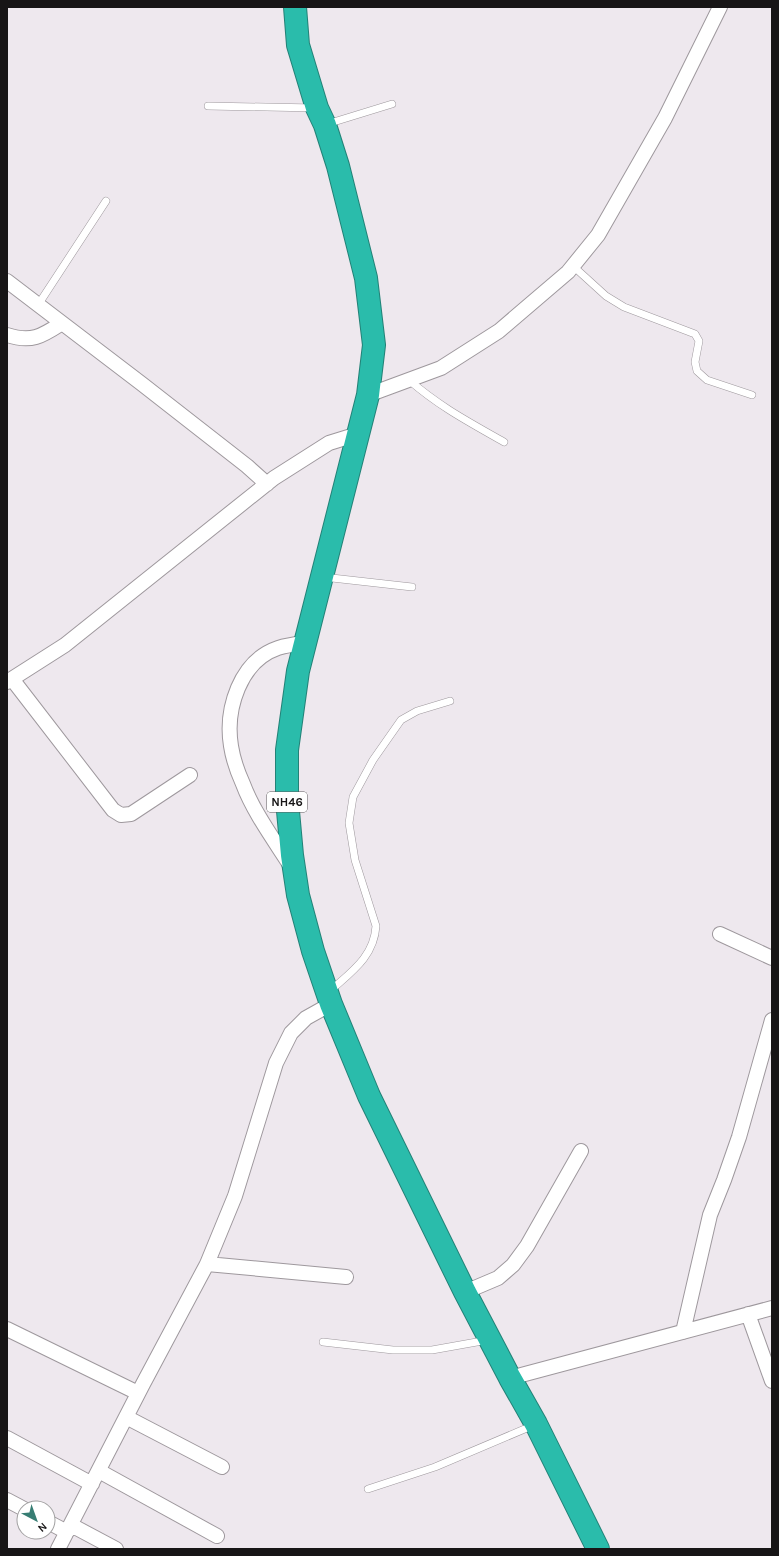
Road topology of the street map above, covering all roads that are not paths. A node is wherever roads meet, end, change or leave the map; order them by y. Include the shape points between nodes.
1 (295, 7) edge
2 (720, 7) edge
3 (392, 104) dead end
4 (208, 106) dead end
5 (321, 116) junction
6 (106, 201) dead end
7 (572, 266) junction
8 (7, 282) edge
9 (38, 305) junction
10 (62, 323) junction
11 (7, 336) edge
12 (409, 380) junction
13 (368, 395) junction
14 (752, 395) dead end
15 (358, 434) junction
16 (504, 442) dead end
17 (267, 484) junction
18 (322, 576) junction
19 (412, 587) dead end
20 (305, 642) junction
21 (9, 677) edge
22 (450, 701) dead end
23 (190, 774) dead end
24 (294, 872) junction
25 (720, 934) dead end
26 (772, 958) edge
27 (329, 998) junction
28 (772, 1020) edge
29 (581, 1151) dead end
30 (206, 1264) junction
31 (346, 1277) dead end
32 (465, 1292) junction
33 (772, 1308) edge
34 (748, 1314) junction
35 (7, 1330) edge
36 (683, 1332) junction
37 (490, 1340) junction
38 (323, 1342) dead end
39 (510, 1378) junction
40 (772, 1381) edge
41 (138, 1393) junction
42 (126, 1417) junction
43 (536, 1424) junction
44 (7, 1438) edge
45 (222, 1467) dead end
46 (99, 1471) junction
47 (92, 1484) junction
48 (368, 1489) dead end
49 (7, 1500) edge
50 (16, 1505) edge
51 (56, 1525) edge
52 (69, 1529) junction
53 (217, 1536) dead end
54 (58, 1549) edge
55 (116, 1549) edge
56 (598, 1549) edge

1 - 5 highway, NH46 via 298,45
2 - 7 street via 665,118 598,235
3 - 5 lane
4 - 5 lane
5 - 13 highway, NH46 via 338,166 366,278 374,345
6 - 9 lane
7 - 12 street via 499,331 441,368
7 - 14 lane via 606,296 624,307 695,334 699,341 695,362 697,371 707,380
8 - 9 street
9 - 10 street
10 - 11 street via 42,336 29,339
10 - 17 street
12 - 13 street
12 - 16 lane via 448,411
13 - 15 highway, NH46
15 - 17 street via 329,443
15 - 18 highway, NH46
17 - 21 street via 65,645
18 - 19 lane
18 - 20 highway, NH46
20 - 24 highway, NH46 via 298,670 288,750 287,800
20 - 24 street via 278,648 257,661 236,691 230,719 231,747 243,785
21 - 23 street via 114,810 121,815 131,814
22 - 27 lane via 417,711 401,720 373,760 353,797 349,823 355,860 376,926 375,938 366,957
24 - 27 highway, NH46 via 313,951
25 - 26 street
27 - 30 street via 291,1034 276,1063 235,1196
27 - 32 highway, NH46 via 369,1096
28 - 36 street via 739,1137 710,1215
29 - 32 street via 527,1246 513,1264 498,1278
30 - 31 street
30 - 41 street
32 - 37 highway, NH46
33 - 34 street
34 - 36 street
34 - 40 street
35 - 41 street
36 - 39 street
37 - 38 lane via 432,1350 393,1350
37 - 39 highway, NH46
39 - 43 highway, NH46
41 - 42 street
42 - 45 street
42 - 46 street
43 - 48 lane via 435,1467
43 - 56 highway, NH46
44 - 47 street
46 - 47 street
46 - 53 street
47 - 52 street
49 - 50 street
51 - 52 street
52 - 54 street
52 - 55 street

